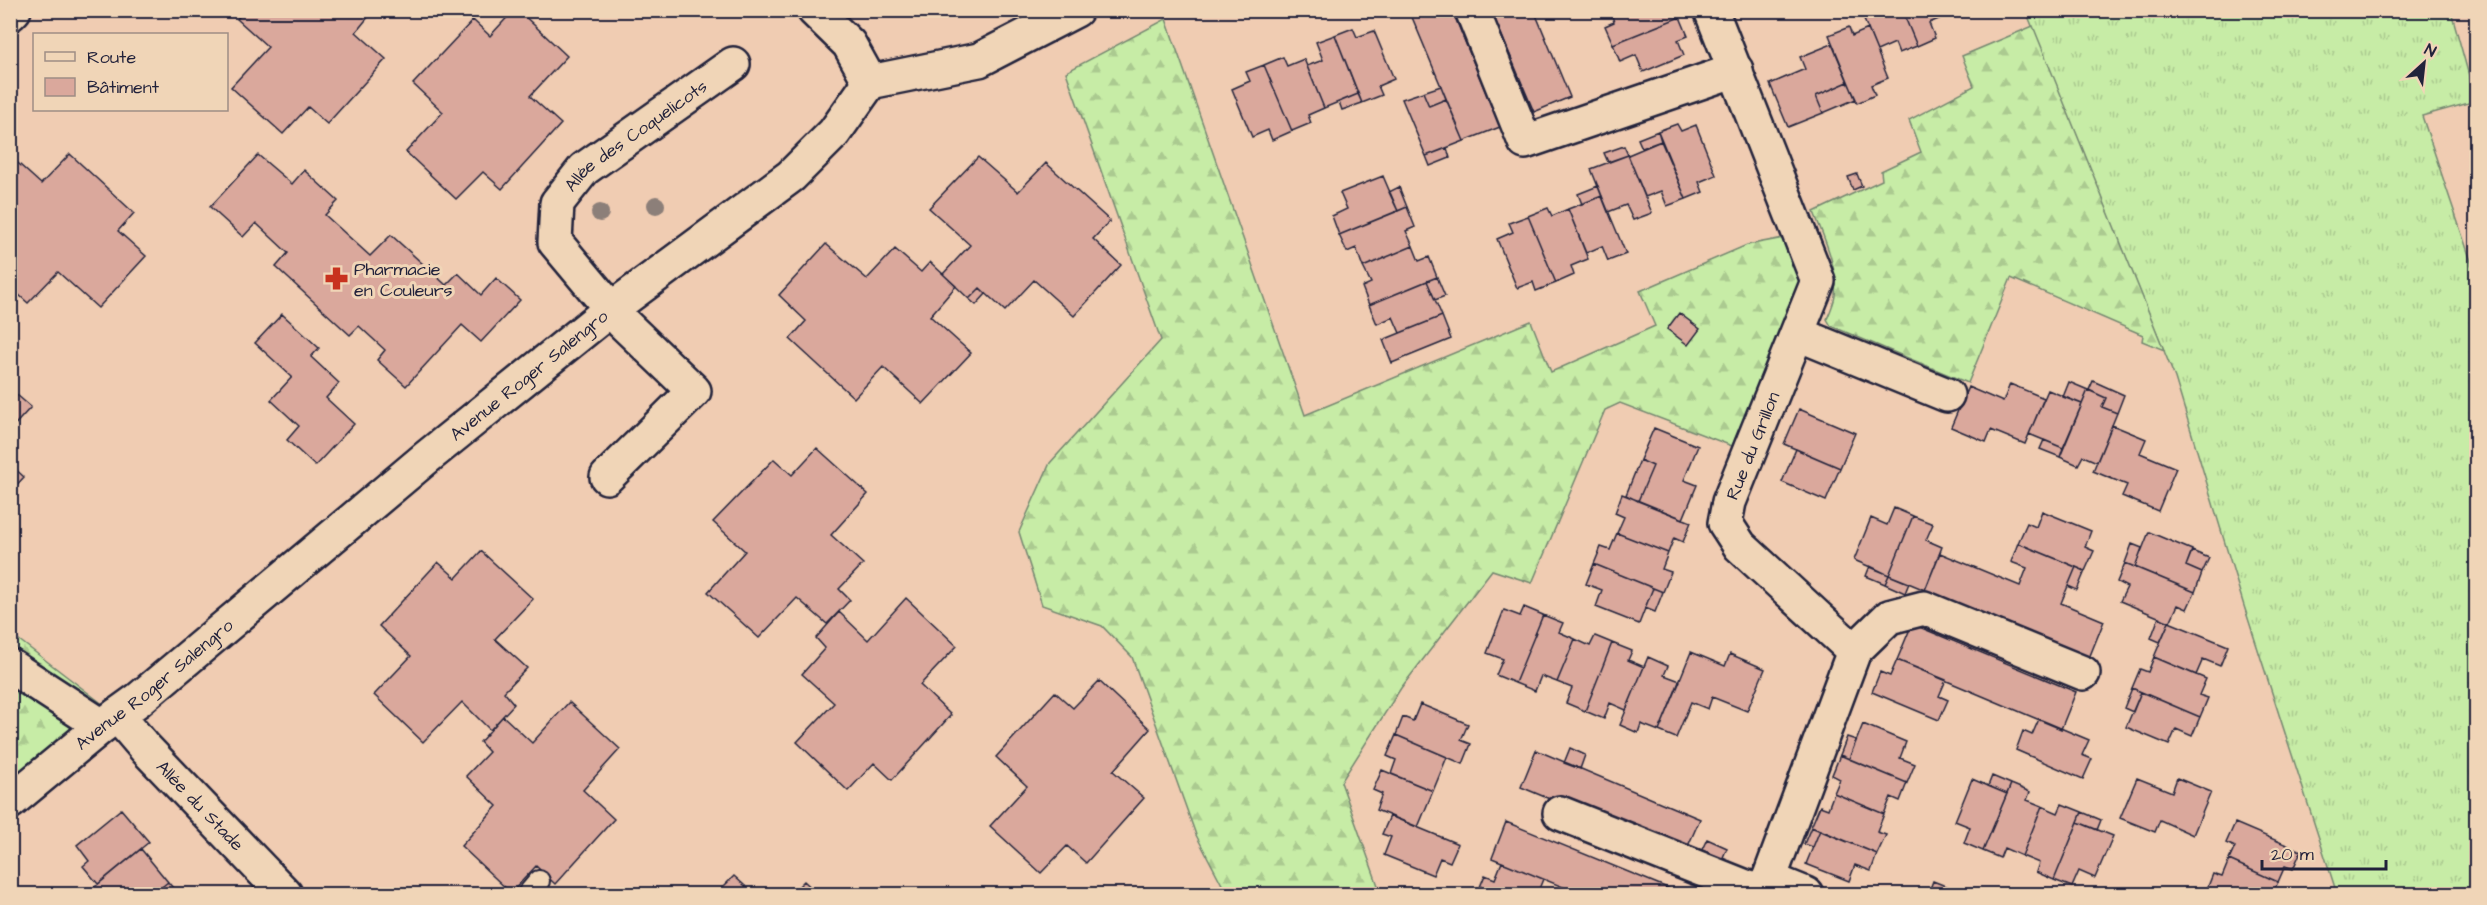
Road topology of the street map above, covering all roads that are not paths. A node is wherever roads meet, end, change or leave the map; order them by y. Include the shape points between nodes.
1 (14, 10) edge
2 (814, 10) edge
3 (1076, 10) edge
4 (1472, 10) edge
5 (1711, 10) edge
6 (10, 14) edge
7 (734, 64) dead end
8 (1736, 70) junction
9 (870, 82) junction
10 (611, 309) junction
11 (1798, 334) junction
12 (1947, 395) dead end
13 (607, 477) dead end
14 (1854, 651) junction
15 (10, 666) edge
16 (2083, 673) dead end
17 (110, 721) junction
18 (10, 802) edge
19 (1560, 813) dead end
20 (1763, 889) edge
21 (285, 894) edge
22 (1806, 894) edge

1 - 6 street
2 - 9 street via 849,44
3 - 9 street via 979,60
4 - 8 street via 1524,142
5 - 8 street, Rue du Grillon
7 - 10 street, Allée des Coquelicots via 584,169 557,203 555,242
8 - 11 street, Rue du Grillon via 1818,281
9 - 10 street, Avenue Roger Salengro via 834,133 791,176
10 - 13 street, Allée des Coquelicots via 694,391
10 - 17 street, Avenue Roger Salengro
11 - 12 street
11 - 14 street, Rue du Grillon via 1729,502 1725,523 1740,546
14 - 16 street via 1889,617 1924,609
14 - 20 street
15 - 17 street, Allée du Stade
17 - 18 street, Avenue Roger Salengro
17 - 21 street, Allée du Stade via 146,749
19 - 20 street
20 - 22 street

